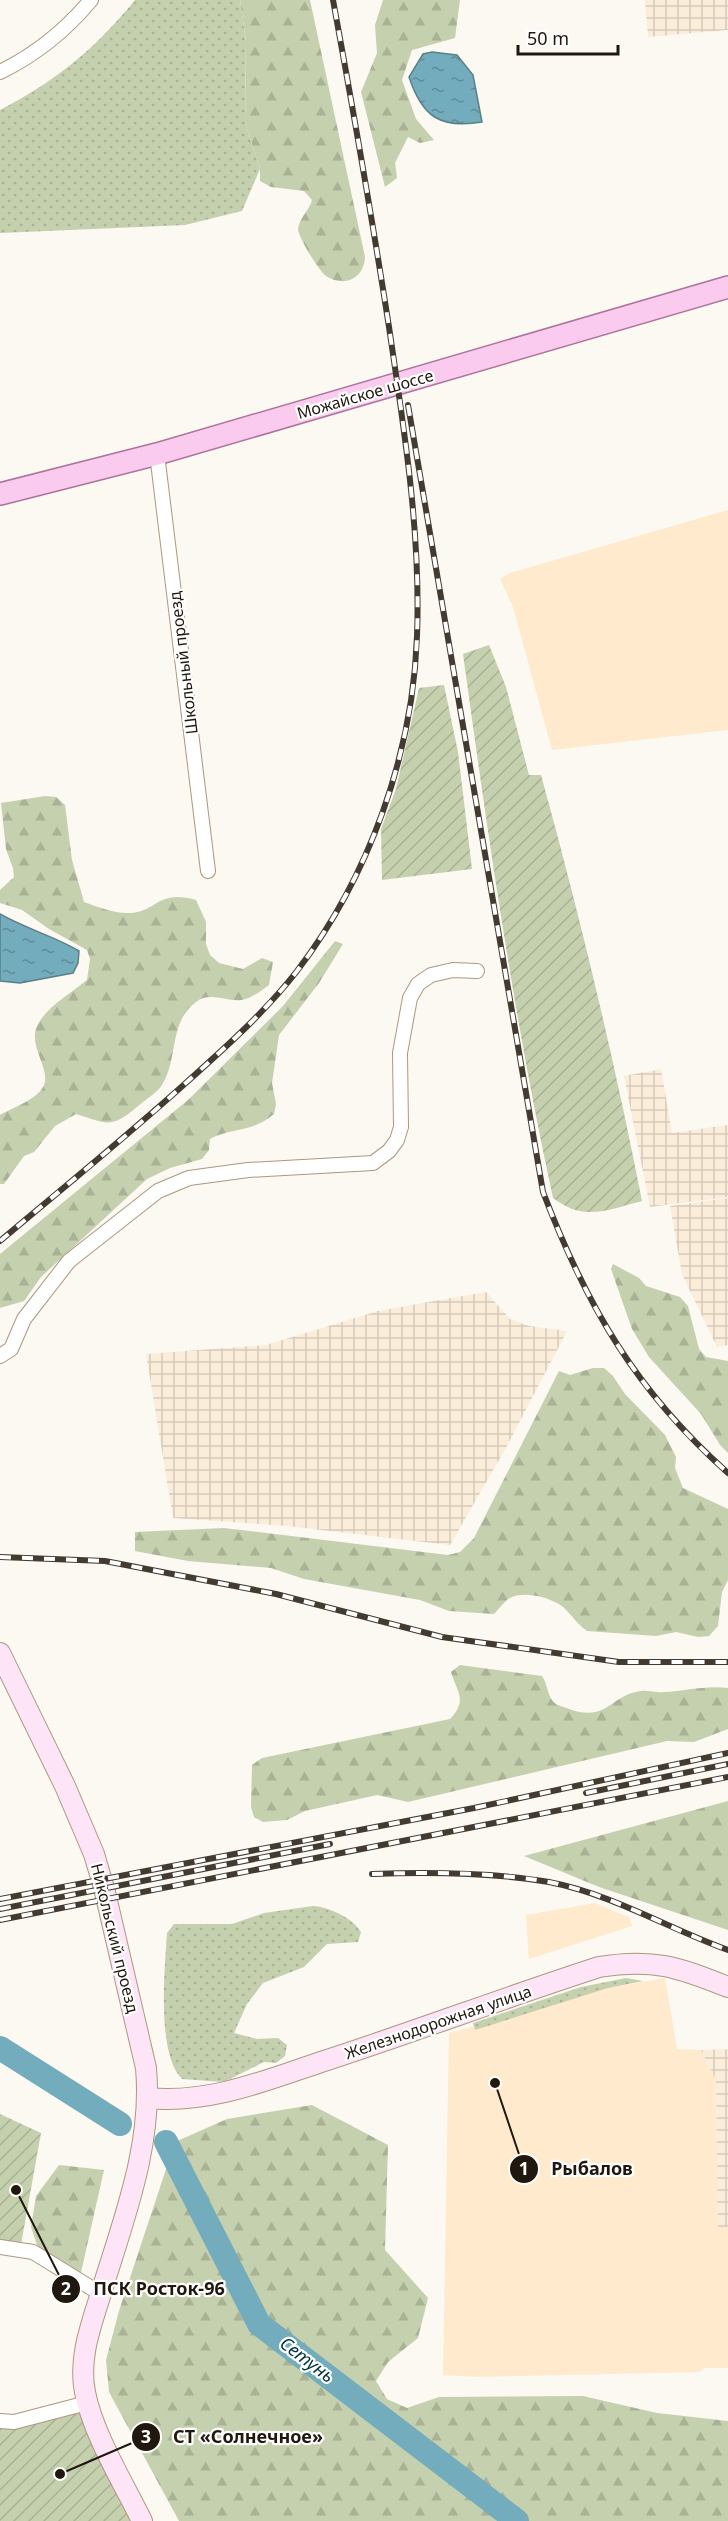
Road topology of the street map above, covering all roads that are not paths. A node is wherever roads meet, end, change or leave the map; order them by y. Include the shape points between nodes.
1 (91, 0) edge
2 (0, 72) edge
3 (728, 287) edge
4 (157, 454) junction
5 (0, 494) edge
6 (208, 871) dead end
7 (477, 970) dead end
8 (0, 1356) edge
9 (0, 1653) edge
10 (728, 1987) edge
11 (148, 2098) junction
12 (0, 2247) edge
13 (101, 2294) junction
14 (87, 2403) junction
15 (0, 2421) edge
16 (142, 2521) edge

1 - 2 street via 72,22 23,61
3 - 4 main road, Можайское шоссе
4 - 5 main road, Можайское шоссе
4 - 6 street, Школьный проезд
7 - 8 street via 431,975 418,984 410,998 400,1053 401,1127 389,1151 372,1163 248,1170 189,1178 158,1191 69,1262 24,1319 10,1349
9 - 11 main road, Никольский проезд via 70,1797 96,1862 146,2068
10 - 11 main road, Железнодорожная улица via 655,1963 598,1966 226,2093 191,2099
11 - 13 main road, Никольский проезд via 140,2162
12 - 13 street via 33,2252
13 - 14 main road, Никольский проезд via 86,2345 83,2378
14 - 15 street via 14,2422
14 - 16 main road, Никольский проезд

